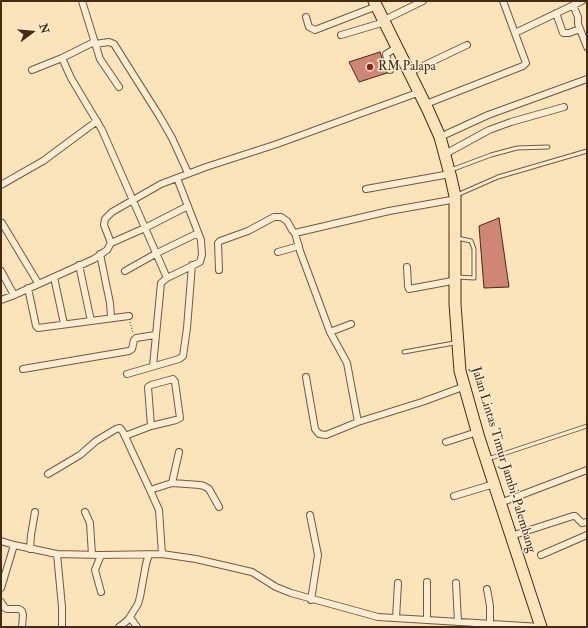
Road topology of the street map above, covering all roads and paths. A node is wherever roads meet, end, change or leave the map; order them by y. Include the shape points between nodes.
1 (82, 1) edge
2 (423, 1) edge
3 (503, 1) edge
4 (582, 1) edge
5 (375, 4) edge
6 (573, 5) junction
7 (556, 13) junction
8 (306, 17) dead end
9 (384, 21) junction
10 (580, 29) junction
11 (515, 33) junction
12 (341, 34) dead end
13 (94, 43) junction
14 (467, 45) dead end
15 (587, 46) edge
16 (398, 47) junction
17 (62, 58) junction
18 (32, 70) dead end
19 (390, 70) dead end
20 (410, 72) junction
21 (587, 80) edge
22 (119, 87) dead end
23 (420, 92) junction
24 (426, 104) junction
25 (564, 107) dead end
26 (97, 121) junction
27 (440, 137) junction
28 (548, 147) dead end
29 (587, 151) edge
30 (445, 154) junction
31 (188, 173) junction
32 (450, 174) junction
33 (177, 178) junction
34 (1, 185) edge
35 (366, 188) dead end
36 (453, 198) junction
37 (133, 200) junction
38 (188, 206) junction
39 (2, 223) dead end
40 (145, 228) junction
41 (295, 232) junction
42 (198, 233) junction
43 (455, 238) junction
44 (111, 243) junction
45 (299, 246) junction
46 (278, 252) dead end
47 (157, 253) junction
48 (100, 254) junction
49 (79, 265) junction
50 (192, 265) junction
51 (407, 267) dead end
52 (219, 270) dead end
53 (1, 271) edge
54 (125, 271) dead end
55 (54, 276) junction
56 (167, 278) junction
57 (454, 279) junction
58 (38, 283) junction
59 (28, 288) junction
60 (14, 295) junction
61 (1, 300) edge
62 (129, 316) joint
63 (111, 317) junction
64 (91, 321) junction
65 (64, 324) junction
66 (351, 324) dead end
67 (330, 332) junction
68 (155, 335) junction
69 (135, 339) junction
70 (454, 343) junction
71 (404, 352) dead end
72 (153, 366) junction
73 (23, 368) dead end
74 (127, 374) dead end
75 (306, 377) dead end
76 (460, 388) junction
77 (358, 422) junction
78 (150, 426) junction
79 (587, 426) edge
80 (474, 433) junction
81 (125, 436) junction
82 (446, 442) dead end
83 (178, 452) dead end
84 (486, 460) junction
85 (587, 470) edge
86 (48, 474) dead end
87 (172, 483) junction
88 (491, 485) junction
89 (150, 490) junction
90 (454, 496) dead end
91 (500, 503) junction
92 (219, 507) dead end
93 (35, 512) dead end
94 (85, 512) dead end
95 (310, 515) dead end
96 (587, 522) edge
97 (587, 535) edge
98 (511, 536) junction
99 (1, 541) edge
100 (14, 546) junction
101 (30, 549) junction
102 (57, 554) junction
103 (149, 554) junction
104 (162, 554) junction
105 (92, 555) junction
106 (101, 555) junction
107 (541, 555) dead end
108 (427, 582) dead end
109 (398, 583) dead end
110 (456, 583) dead end
111 (1, 588) edge
112 (487, 589) dead end
113 (101, 592) dead end
114 (311, 600) junction
115 (1, 602) edge
116 (130, 617) junction
117 (396, 618) junction
118 (427, 620) junction
119 (458, 622) junction
120 (490, 624) junction
121 (22, 627) edge
122 (62, 627) edge
123 (119, 627) edge
124 (137, 627) edge
125 (539, 627) edge

1 - 13 street
2 - 9 street
3 - 11 street
4 - 6 street
5 - 8 street via 315,30 309,27
5 - 9 highway, Jalan Lintas Timur Jambi-Palembang
6 - 7 street
6 - 10 street
7 - 10 street via 563,33
7 - 11 street
9 - 12 street
9 - 16 highway, Jalan Lintas Timur Jambi-Palembang
10 - 15 street
11 - 24 street via 526,64
13 - 17 street
13 - 22 street via 100,59
13 - 31 street via 114,44 166,128
14 - 20 street
16 - 19 street via 386,54
16 - 20 highway, Jalan Lintas Timur Jambi-Palembang
17 - 18 street
17 - 26 street
20 - 23 highway, Jalan Lintas Timur Jambi-Palembang
21 - 27 street via 488,115
23 - 24 highway, Jalan Lintas Timur Jambi-Palembang
23 - 31 street
24 - 27 highway, Jalan Lintas Timur Jambi-Palembang
25 - 30 street via 489,130
26 - 34 street via 43,160
26 - 37 street
27 - 30 highway, Jalan Lintas Timur Jambi-Palembang
28 - 32 lane via 517,148 492,155
29 - 36 lane via 498,177
30 - 32 highway, Jalan Lintas Timur Jambi-Palembang
31 - 33 street
32 - 35 street
32 - 36 highway, Jalan Lintas Timur Jambi-Palembang
33 - 37 street
33 - 38 street
36 - 41 street
36 - 43 highway, Jalan Lintas Timur Jambi-Palembang
36 - 57 highway, Jalan Lintas Timur Jambi-Palembang
37 - 40 street
37 - 44 street via 105,218 104,225
38 - 40 street
38 - 42 street
39 - 58 street
40 - 44 street
40 - 47 street
41 - 45 street
41 - 52 street via 287,221 281,217 274,217 248,231 220,241
42 - 47 street
42 - 50 street via 202,255 200,262
43 - 57 highway, Jalan Lintas Timur Jambi-Palembang
43 - 57 lane via 473,243 474,277
44 - 48 street via 107,250
45 - 46 street
45 - 67 street
47 - 54 street
47 - 56 street
48 - 49 street
48 - 63 street
49 - 55 street
49 - 64 street
50 - 56 street
50 - 72 street via 185,352 179,358
51 - 57 street via 409,289
53 - 60 street
55 - 58 street
55 - 65 street
56 - 68 street via 160,287
57 - 70 highway, Jalan Lintas Timur Jambi-Palembang
57 - 84 highway, Jalan Lintas Timur Jambi-Palembang via 460,371
58 - 59 street
59 - 60 street
59 - 65 street via 37,328
60 - 61 street
62 - 63 street
62 - 69 path
63 - 64 street
64 - 65 street
66 - 67 street
67 - 77 street via 347,363
68 - 69 street
68 - 72 street
69 - 73 street via 129,351
70 - 71 lane
70 - 76 highway, Jalan Lintas Timur Jambi-Palembang
72 - 74 street
75 - 77 street via 315,429 319,434 326,435
76 - 77 street
76 - 80 highway, Jalan Lintas Timur Jambi-Palembang
78 - 78 street via 148,388 173,379 180,418
78 - 81 street
79 - 84 lane
80 - 82 street
80 - 88 highway, Jalan Lintas Timur Jambi-Palembang
81 - 86 street via 120,428 116,429
81 - 89 street
83 - 87 street
84 - 91 highway, Jalan Lintas Timur Jambi-Palembang
85 - 91 street
87 - 89 street
87 - 92 street via 204,486 209,489
88 - 90 street
88 - 125 highway, Jalan Lintas Timur Jambi-Palembang
89 - 104 street via 159,510
91 - 98 highway, Jalan Lintas Timur Jambi-Palembang
93 - 101 street
94 - 105 street via 90,523
95 - 114 street via 318,555
96 - 98 street via 582,523 573,516
97 - 107 street
98 - 125 highway, Jalan Lintas Timur Jambi-Palembang
99 - 100 street
100 - 101 street
100 - 111 street
101 - 102 street
102 - 105 street
102 - 122 street
103 - 104 street
103 - 106 street
103 - 116 street via 140,597
104 - 114 street via 252,572 276,587
105 - 106 street
106 - 113 street via 95,570
108 - 118 street
109 - 117 street
110 - 119 street
112 - 120 street
114 - 117 street via 378,617
115 - 121 street via 7,609 22,611
116 - 123 street
116 - 124 street
117 - 118 street
118 - 119 street
119 - 120 street
120 - 125 street

